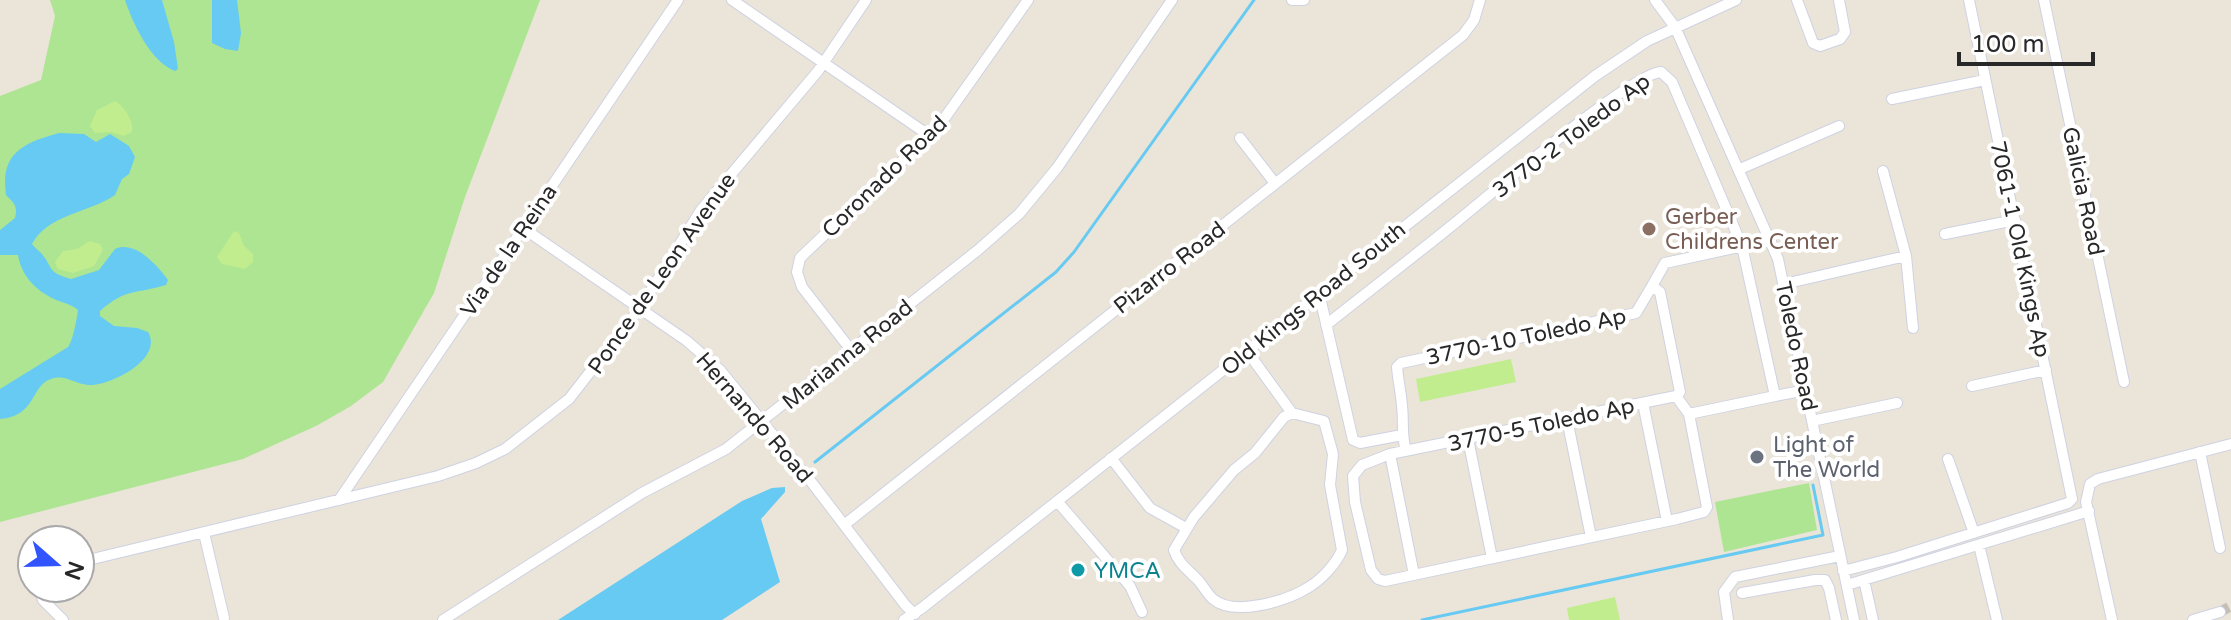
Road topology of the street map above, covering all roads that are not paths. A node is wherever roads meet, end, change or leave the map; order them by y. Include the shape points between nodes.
1 (678, 0) edge
2 (732, 0) edge
3 (866, 0) edge
4 (1028, 0) edge
5 (1172, 0) edge
6 (1292, 0) edge
7 (1304, 0) edge
8 (1480, 0) edge
9 (1655, 0) edge
10 (1736, 0) edge
11 (1797, 0) edge
12 (1839, 0) edge
13 (1969, 0) edge
14 (2044, 0) edge
15 (1675, 27) junction
16 (824, 63) junction
17 (1985, 80) junction
18 (1892, 99) dead end
19 (1839, 126) dead end
20 (930, 136) junction
21 (1240, 138) dead end
22 (1740, 169) junction
23 (1883, 171) dead end
24 (1274, 182) junction
25 (2015, 220) junction
26 (523, 228) junction
27 (1945, 234) dead end
28 (1771, 240) junction
29 (1742, 246) junction
30 (1906, 256) junction
31 (1784, 284) junction
32 (1652, 286) junction
33 (1319, 293) junction
34 (640, 308) junction
35 (1326, 325) junction
36 (1913, 328) dead end
37 (851, 350) junction
38 (1247, 351) junction
39 (2046, 370) junction
40 (2124, 382) dead end
41 (1972, 386) dead end
42 (1806, 390) junction
43 (1676, 396) junction
44 (1775, 396) junction
45 (1643, 403) junction
46 (1897, 403) dead end
47 (1292, 413) junction
48 (1689, 414) junction
49 (1567, 419) junction
50 (762, 421) junction
51 (1812, 421) junction
52 (1402, 435) junction
53 (1468, 439) junction
54 (2231, 444) edge
55 (1406, 451) junction
56 (2200, 452) junction
57 (1390, 454) junction
58 (1111, 458) junction
59 (1948, 459) dead end
60 (339, 500) junction
61 (1057, 501) junction
62 (2089, 511) junction
63 (1667, 521) junction
64 (844, 525) junction
65 (1186, 528) junction
66 (204, 533) junction
67 (1974, 533) junction
68 (1591, 537) junction
69 (1979, 545) junction
70 (2220, 548) dead end
71 (1840, 556) junction
72 (96, 558) edge
73 (1492, 558) junction
74 (1843, 571) junction
75 (1414, 575) junction
76 (1864, 580) junction
77 (1847, 585) junction
78 (1742, 593) dead end
79 (47, 604) edge
80 (1142, 612) dead end
81 (2220, 612) dead end
82 (915, 614) junction
83 (224, 618) edge
84 (63, 620) edge
85 (443, 620) edge
86 (904, 620) edge
87 (1728, 620) edge
88 (1836, 620) edge
89 (1854, 620) edge
90 (1873, 620) edge
91 (1997, 620) edge
92 (2112, 620) edge
93 (2193, 620) edge

1 - 26 street, Via de la Reina
2 - 16 street
3 - 16 street, Ponce de Leon Avenue
4 - 20 street, Coronado Road
5 - 37 street, Marianna Road via 1057,168 1019,214
6 - 7 street
8 - 24 street, Pizarro Road via 1463,35
9 - 15 street, Toledo Road
10 - 15 street, Old Kings Road South
11 - 12 street via 1813,43 1820,46 1845,32
13 - 17 street, 7061-1 Old Kings Ap
14 - 40 street, Galicia Road
15 - 22 street, Toledo Road
15 - 33 street, Old Kings Road South via 1595,76
16 - 20 street
16 - 34 street, Ponce de Leon Avenue via 715,192
17 - 18 street
17 - 25 street, 7061-1 Old Kings Ap
19 - 22 street
20 - 37 street, Coronado Road via 800,258 802,287
21 - 24 street
22 - 28 street, Toledo Road
23 - 30 street
24 - 64 street, Pizarro Road
25 - 27 street
25 - 39 street, 7061-1 Old Kings Ap
26 - 34 street, Hernando Road
26 - 60 street, Via de la Reina
28 - 29 street
28 - 31 street, Toledo Road
29 - 32 street via 1665,263
29 - 35 street, 3770-2 Toledo Ap via 1672,82 1656,72 1572,130
29 - 44 street, 3770-2 Toledo Ap
30 - 31 street
30 - 36 street
31 - 42 street, Toledo Road
32 - 43 street via 1660,292 1680,392
32 - 52 street, 3770-10 Toledo Ap via 1636,313 1401,363 1397,367
33 - 35 street
33 - 38 street, Old Kings Road South
34 - 50 street, Hernando Road via 706,356
34 - 60 street, Ponce de Leon Avenue via 569,399 505,449 456,471
35 - 52 street via 1353,440
37 - 50 street, Marianna Road
38 - 47 street
38 - 58 street, Old Kings Road South
39 - 41 street
39 - 67 street, 7061-1 Old Kings Ap via 2072,499
42 - 44 street
42 - 51 street, Toledo Road
43 - 45 street, 3770-5 Toledo Ap
43 - 48 street
44 - 48 street
45 - 49 street, 3770-5 Toledo Ap
45 - 63 street
46 - 51 street
47 - 65 street via 1234,470
47 - 65 street via 1324,421 1333,454 1330,485 1342,550 1325,573 1295,594 1250,607 1221,603 1178,560 1174,550
48 - 63 street via 1707,507
49 - 53 street, 3770-5 Toledo Ap
49 - 68 street
50 - 64 street, Hernando Road
50 - 85 street, Marianna Road via 726,449 642,493
51 - 71 street, Toledo Road
52 - 55 street, 3770-10 Toledo Ap
53 - 55 street, 3770-5 Toledo Ap
53 - 73 street
54 - 56 street
55 - 57 street
56 - 62 street via 2098,479 2090,484
56 - 70 street
57 - 75 street
57 - 75 street via 1362,465 1353,476 1353,487 1371,570 1385,581
58 - 61 street, Old Kings Road South
58 - 65 street via 1150,508
59 - 67 street
60 - 66 street, Ponce de Leon Avenue
61 - 80 street via 1130,586
61 - 82 street, Old Kings Road South
62 - 69 street
62 - 92 street
63 - 68 street
64 - 82 street, Hernando Road
66 - 72 street, Ponce de Leon Avenue
66 - 83 street
67 - 74 street
68 - 73 street
69 - 76 street
69 - 91 street
71 - 74 street, Toledo Road
71 - 87 street via 1735,577 1724,592
73 - 75 street
74 - 77 street, Toledo Road
76 - 77 street
76 - 90 street
77 - 89 street, Toledo Road
78 - 88 street via 1825,580
79 - 84 street
81 - 93 street
82 - 86 street, Old Kings Road South

